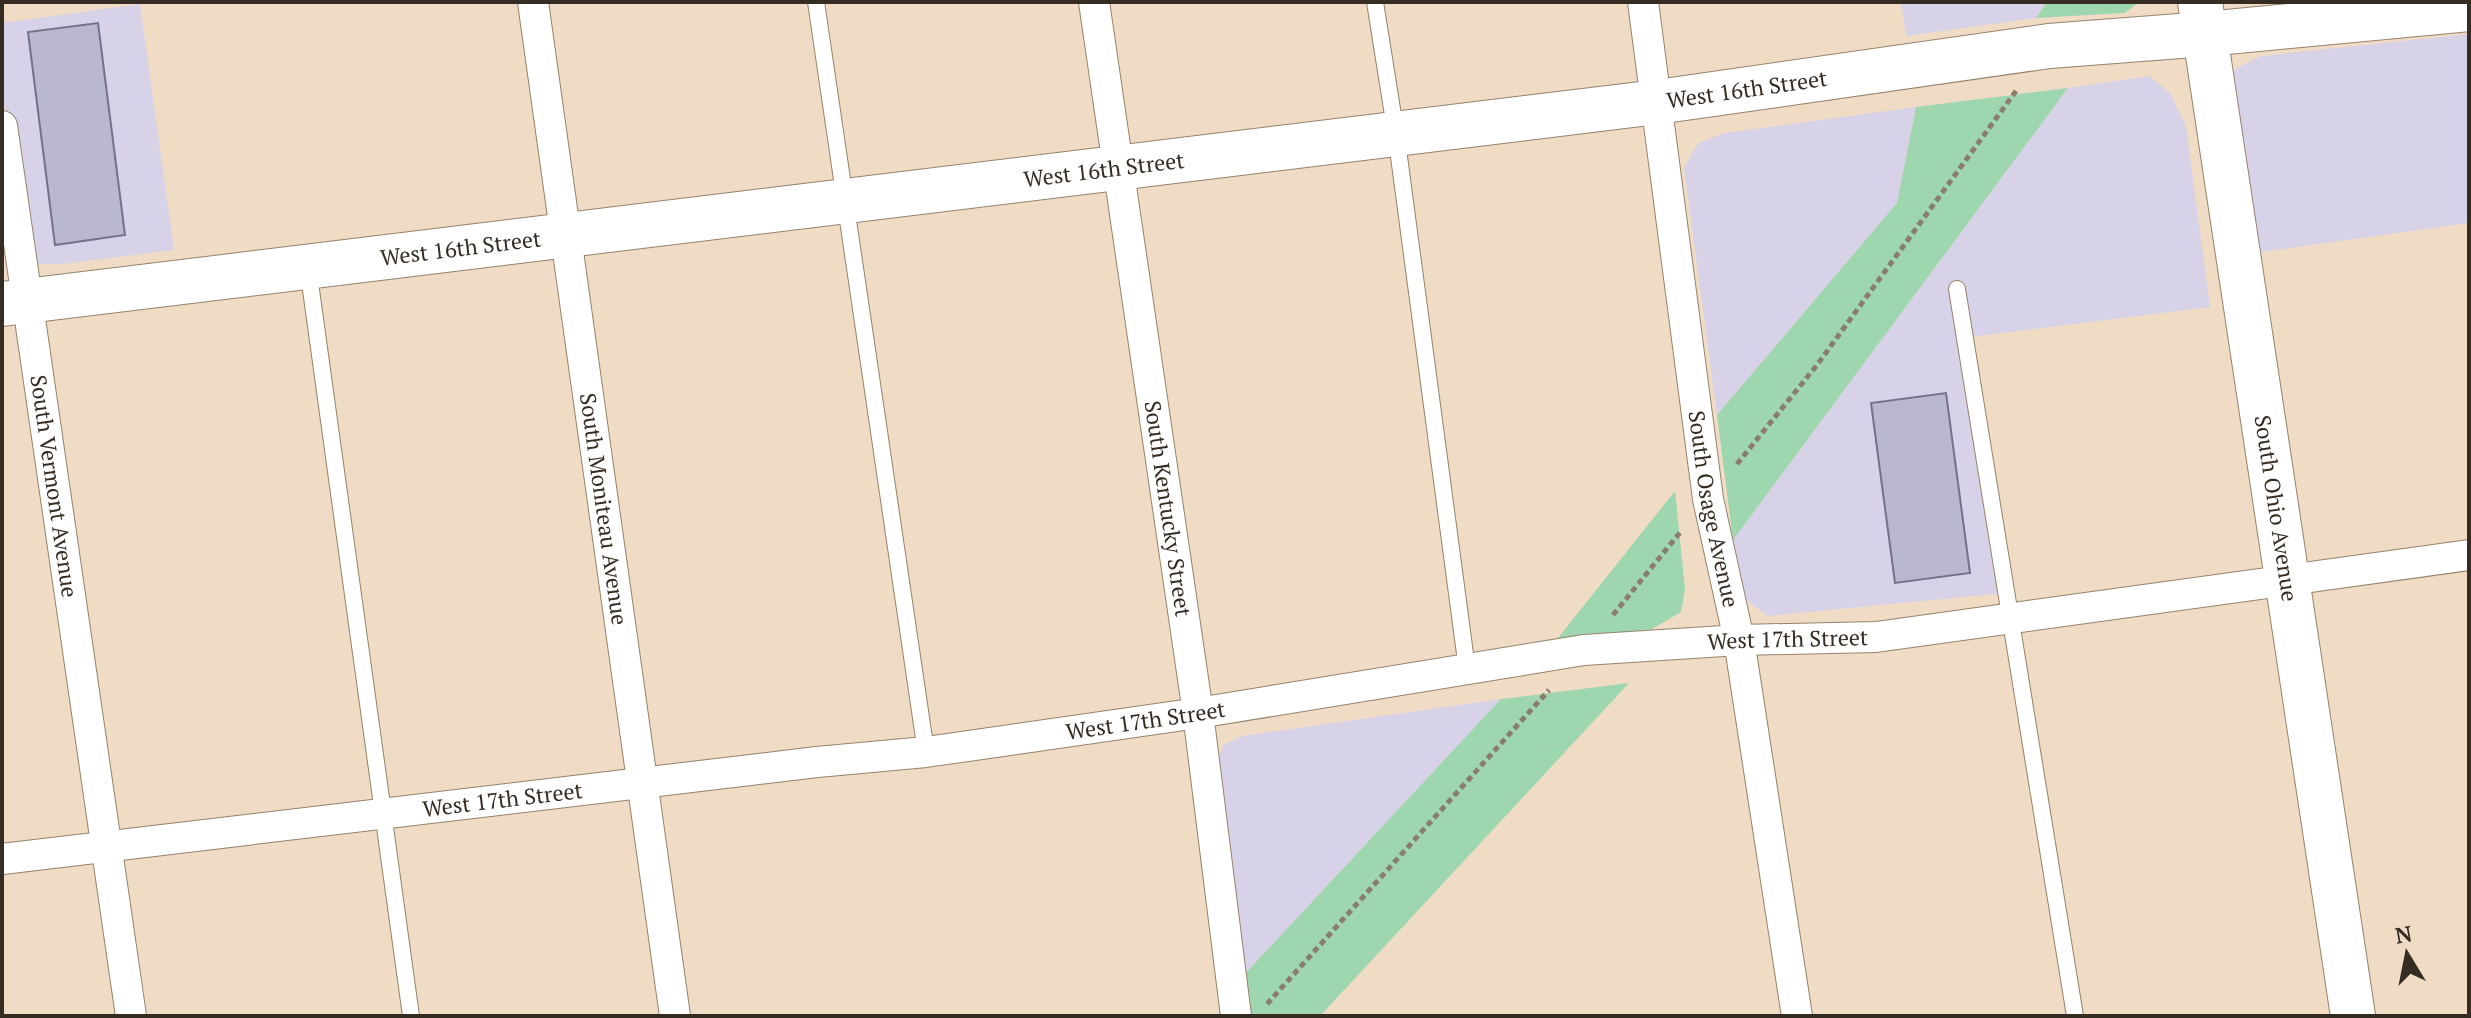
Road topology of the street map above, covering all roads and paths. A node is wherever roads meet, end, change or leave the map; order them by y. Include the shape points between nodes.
1 (533, 2) edge
2 (816, 2) edge
3 (1094, 2) edge
4 (1375, 2) edge
5 (1643, 2) edge
6 (2467, 13) edge
7 (2203, 18) edge
8 (2017, 90) dead end
9 (1657, 102) junction
10 (2, 126) edge
11 (1396, 134) junction
12 (1119, 168) junction
13 (845, 201) junction
14 (566, 235) junction
15 (308, 267) junction
16 (1957, 289) dead end
17 (15, 303) edge
18 (1708, 499) junction
19 (2469, 555) edge
20 (2287, 580) junction
21 (2010, 619) junction
22 (1739, 640) junction
23 (1584, 650) junction
24 (1467, 669) junction
25 (1198, 713) junction
26 (926, 752) junction
27 (642, 783) junction
28 (384, 814) junction
29 (106, 847) junction
30 (2, 859) edge
31 (1265, 1006) dead end
32 (131, 1016) edge
33 (411, 1016) edge
34 (675, 1016) edge
35 (1236, 1016) edge
36 (1797, 1016) edge
37 (2075, 1016) edge
38 (2353, 1016) edge

1 - 14 street, South Moniteau Avenue
2 - 13 lane
3 - 12 street, South Kentucky Street
4 - 11 lane
5 - 9 street, South Osage Avenue
6 - 7 main road, West 16th Street
7 - 9 main road, West 16th Street via 2049,46
7 - 20 main road, South Ohio Avenue
8 - 18 path via 1817,365
9 - 11 main road, West 16th Street
9 - 18 street, South Osage Avenue
10 - 17 street, South Vermont Avenue
11 - 12 main road, West 16th Street
11 - 24 lane
12 - 13 main road, West 16th Street
12 - 25 street, South Kentucky Street
13 - 14 main road, West 16th Street
13 - 26 lane
14 - 15 main road, West 16th Street
14 - 27 street, South Moniteau Avenue
15 - 17 main road, West 16th Street
15 - 28 lane
16 - 21 lane
17 - 29 street, South Vermont Avenue
18 - 22 street, South Osage Avenue
18 - 23 path
19 - 20 street, West 17th Street
20 - 21 street, West 17th Street
20 - 38 main road, South Ohio Avenue
21 - 22 street, West 17th Street via 1876,637
21 - 37 lane
22 - 23 street, West 17th Street
22 - 36 street, South Osage Avenue
23 - 24 street, West 17th Street
23 - 31 path
24 - 25 street, West 17th Street
25 - 26 street, West 17th Street
25 - 35 street, South Kentucky Street
26 - 27 street, West 17th Street
27 - 28 street, West 17th Street
27 - 34 street, South Moniteau Avenue
28 - 29 street, West 17th Street
28 - 33 lane
29 - 30 street, West 17th Street
29 - 32 street, South Vermont Avenue

